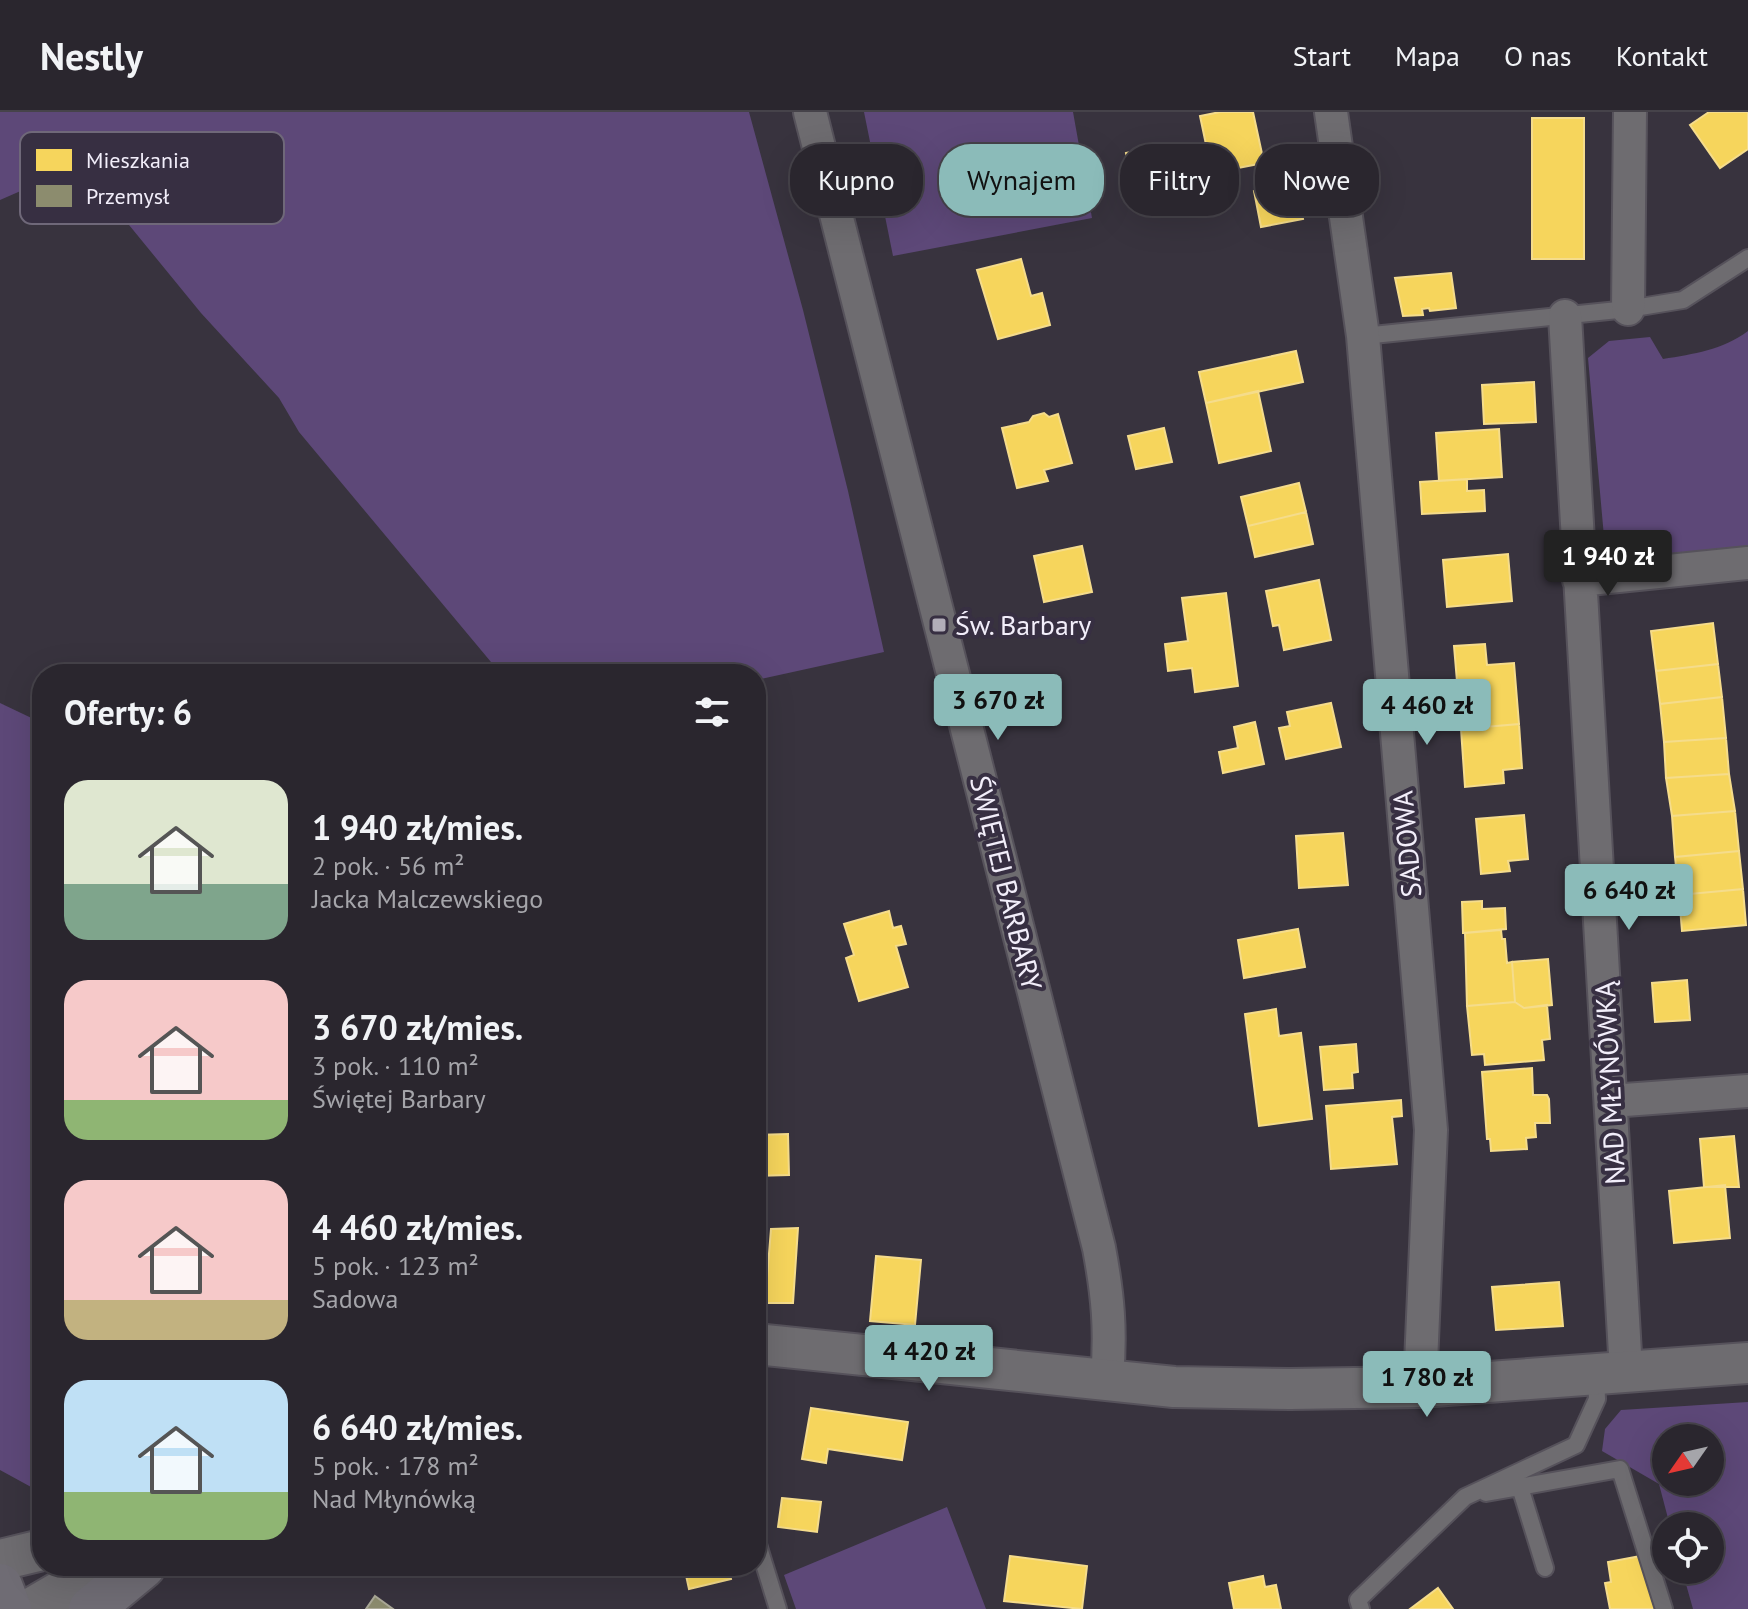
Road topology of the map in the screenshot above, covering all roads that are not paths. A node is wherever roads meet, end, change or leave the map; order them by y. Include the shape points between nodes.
1 (810, 112) edge
2 (1331, 112) edge
3 (1630, 112) edge
4 (1748, 258) edge
5 (1628, 309) junction
6 (1565, 316) junction
7 (1363, 336) junction
8 (1748, 563) edge
9 (1579, 580) junction
10 (1748, 1091) edge
11 (1611, 1101) junction
12 (766, 1345) edge
13 (1748, 1363) edge
14 (1611, 1372) junction
15 (1107, 1378) junction
16 (1420, 1387) junction
17 (1576, 1445) junction
18 (1568, 1478) junction
19 (1520, 1487) junction
20 (1465, 1497) junction
21 (32, 1552) edge
22 (0, 1560) edge
23 (1545, 1568) dead end
24 (766, 1570) edge
25 (87, 1576) edge
26 (131, 1576) edge
27 (0, 1586) edge
28 (9, 1609) edge
29 (30, 1609) edge
30 (91, 1609) edge
31 (778, 1609) edge
32 (1361, 1609) edge
33 (1664, 1609) edge

1 - 15 street, ŚWIĘTEJ BARBARY via 1099,1248 1108,1298
2 - 7 street, SADOWA
3 - 5 street
4 - 5 lane via 1683,300
5 - 6 lane
6 - 7 lane
6 - 9 street, NAD MŁYNÓWKĄ
7 - 16 street, SADOWA via 1431,1130
8 - 9 street
9 - 11 street, NAD MŁYNÓWKĄ
10 - 11 street
11 - 14 street, NAD MŁYNÓWKĄ
12 - 15 street
13 - 14 street
14 - 16 street
14 - 17 lane
15 - 16 street via 1174,1387
17 - 18 lane
17 - 20 lane
18 - 19 lane
18 - 33 lane via 1620,1469
19 - 20 lane
19 - 23 lane
20 - 32 lane via 1358,1600
21 - 22 street
24 - 31 lane
25 - 29 street
26 - 30 main road
27 - 28 main road

